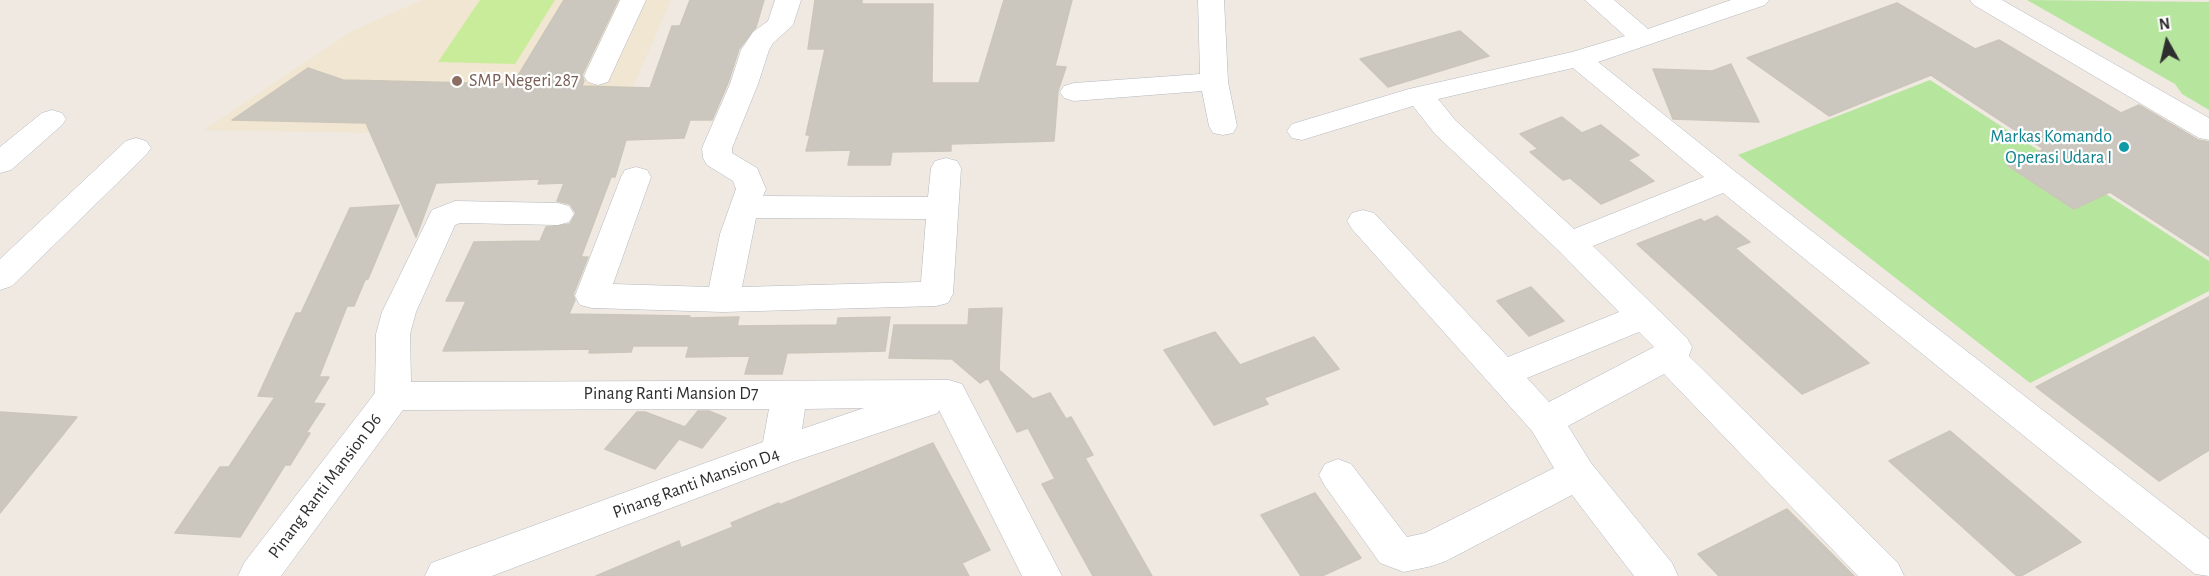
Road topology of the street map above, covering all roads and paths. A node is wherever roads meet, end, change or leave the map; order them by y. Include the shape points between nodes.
1 (633, 0) edge
2 (788, 0) edge
3 (1211, 0) edge
4 (1598, 0) edge
5 (1756, 0) edge
6 (1983, 0) edge
7 (1644, 39) junction
8 (1578, 59) junction
9 (598, 76) dead end
10 (1214, 82) junction
11 (1074, 92) dead end
12 (1419, 95) junction
13 (52, 118) dead end
14 (1223, 126) dead end
15 (1302, 131) dead end
16 (2209, 131) edge
17 (136, 148) dead end
18 (0, 164) edge
19 (946, 168) dead end
20 (636, 177) dead end
21 (1726, 180) junction
22 (744, 207) junction
23 (942, 208) junction
24 (558, 214) dead end
25 (1362, 220) dead end
26 (1570, 243) junction
27 (0, 278) edge
28 (723, 300) junction
29 (1644, 315) junction
30 (1668, 356) junction
31 (1503, 373) junction
32 (790, 394) junction
33 (949, 394) junction
34 (393, 396) junction
35 (1545, 421) junction
36 (780, 451) junction
37 (1578, 474) junction
38 (1338, 475) dead end
39 (2209, 562) edge
40 (513, 564) edge
41 (458, 574) edge
42 (258, 576) edge
43 (1042, 576) edge
44 (1658, 576) edge
45 (1884, 576) edge

1 - 9 street
2 - 22 street via 780,25 762,38 755,50 717,148 718,158 746,175 751,189
3 - 10 street
4 - 7 street
5 - 7 street
6 - 16 street
7 - 8 street
8 - 12 street
8 - 21 street
10 - 11 street
10 - 14 street
12 - 15 street
12 - 26 street via 1445,127
13 - 18 street
17 - 27 street
19 - 23 street
20 - 28 street via 592,296
21 - 26 street
21 - 39 street
22 - 23 street
22 - 28 street
23 - 28 street via 936,294
24 - 34 street via 456,212 443,218 393,334
25 - 31 street
26 - 29 street
29 - 30 street via 1675,347
29 - 31 street
30 - 35 street
30 - 45 street
31 - 35 street
32 - 33 street, Pinang Ranti Mansion D7
32 - 34 street, Pinang Ranti Mansion D7
32 - 36 street
33 - 36 street, Pinang Ranti Mansion D4
33 - 43 street
34 - 42 street, Pinang Ranti Mansion D6
35 - 37 street
36 - 40 street, Pinang Ranti Mansion D4
37 - 38 street via 1432,549 1404,555 1394,552
37 - 44 street
40 - 41 street, Pinang Ranti Mansion D4

